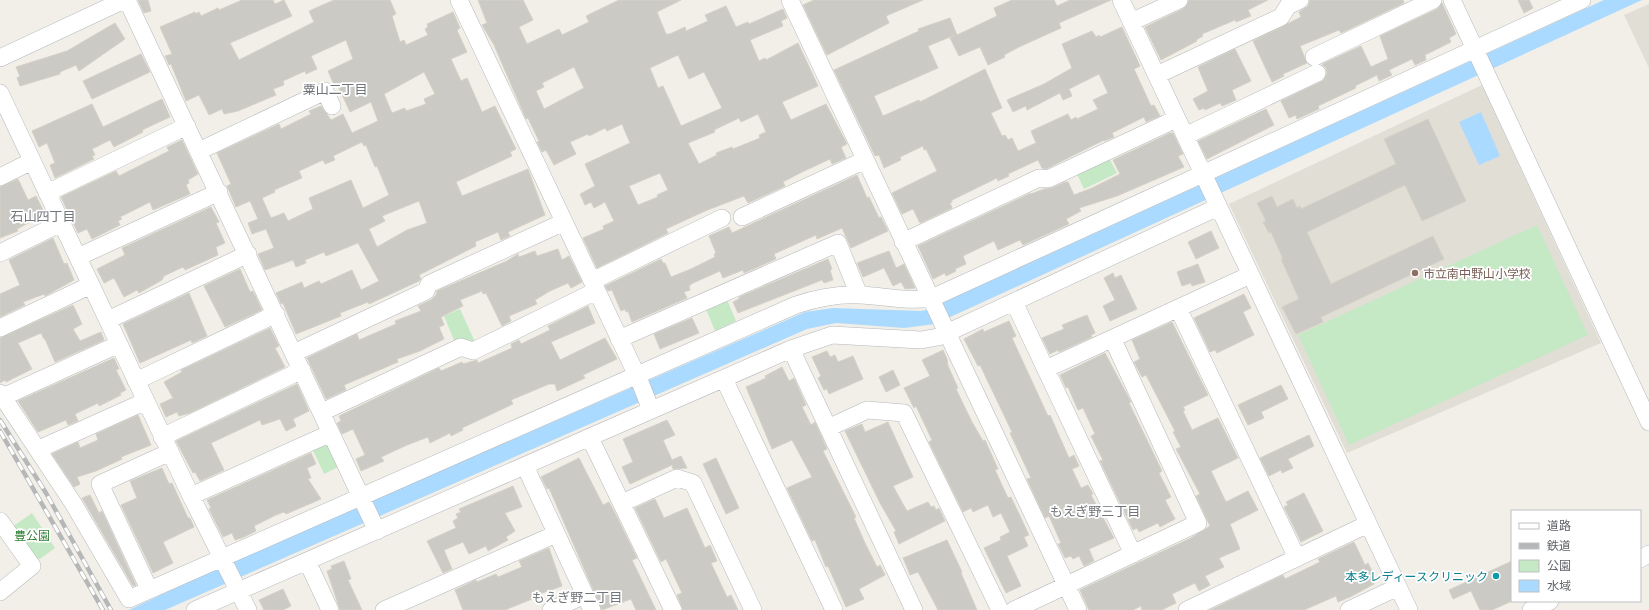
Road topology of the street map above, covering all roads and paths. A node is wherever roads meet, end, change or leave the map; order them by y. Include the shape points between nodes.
1 (124, 0) edge
2 (127, 0) edge
3 (459, 0) edge
4 (791, 0) edge
5 (1121, 0) edge
6 (1179, 0) edge
7 (1300, 0) edge
8 (1433, 0) edge
9 (1452, 0) edge
10 (1582, 0) edge
11 (1131, 22) junction
12 (1476, 52) junction
13 (0, 58) edge
14 (1157, 74) junction
15 (1, 98) edge
16 (332, 106) dead end
17 (1176, 119) junction
18 (187, 126) junction
19 (1185, 136) junction
20 (199, 151) junction
21 (865, 160) junction
22 (32, 161) junction
23 (0, 177) edge
24 (1205, 178) junction
25 (219, 192) junction
26 (47, 194) junction
27 (1216, 203) junction
28 (742, 217) dead end
29 (722, 218) dead end
30 (564, 222) junction
31 (61, 223) junction
32 (903, 242) junction
33 (0, 253) edge
34 (248, 254) junction
35 (78, 257) junction
36 (1250, 275) junction
37 (91, 285) junction
38 (594, 286) junction
39 (859, 295) junction
40 (933, 301) junction
41 (1014, 302) junction
42 (1178, 308) junction
43 (276, 314) junction
44 (108, 320) junction
45 (0, 328) edge
46 (945, 328) junction
47 (619, 339) junction
48 (1113, 340) junction
49 (119, 344) junction
50 (791, 349) junction
51 (294, 353) junction
52 (1046, 369) junction
53 (302, 370) junction
54 (638, 378) junction
55 (724, 379) junction
56 (136, 381) junction
57 (1, 396) edge
58 (146, 401) junction
59 (649, 406) junction
60 (322, 412) junction
61 (1649, 422) edge
62 (828, 428) junction
63 (331, 433) junction
64 (162, 437) junction
65 (590, 438) junction
66 (39, 450) junction
67 (170, 452) junction
68 (525, 466) junction
69 (190, 496) junction
70 (363, 500) junction
71 (622, 503) junction
72 (0, 521) edge
73 (1368, 524) junction
74 (375, 526) junction
75 (556, 534) junction
76 (1133, 554) junction
77 (1297, 558) junction
78 (222, 561) junction
79 (308, 561) junction
80 (1066, 585) junction
81 (236, 587) junction
82 (1398, 587) junction
83 (148, 589) junction
84 (0, 592) edge
85 (585, 595) junction
86 (1548, 602) edge
87 (195, 610) edge
88 (248, 610) edge
89 (330, 610) edge
90 (384, 610) edge
91 (550, 610) edge
92 (592, 610) edge
93 (672, 610) edge
94 (753, 610) edge
95 (834, 610) edge
96 (914, 610) edge
97 (1000, 610) edge
98 (1014, 610) edge
99 (1078, 610) edge
100 (1187, 610) edge
101 (1348, 610) edge
102 (1409, 610) edge
103 (1531, 610) edge

1 - 13 street
2 - 18 street
3 - 30 street
4 - 21 street
5 - 11 street
6 - 11 street
7 - 14 street via 1288,6 1281,17
8 - 19 street
9 - 12 street
10 - 12 street
11 - 14 street
12 - 24 street
12 - 61 street
14 - 17 street
15 - 22 street
16 - 20 street via 325,92
17 - 19 street
17 - 32 street via 1048,179 1039,178
18 - 20 street
18 - 26 street
19 - 24 street
20 - 25 street
21 - 28 street
21 - 32 street
22 - 23 street
22 - 26 street
24 - 27 street
24 - 40 street
25 - 34 street
25 - 35 street
26 - 31 street
27 - 36 street
27 - 41 street
29 - 38 street
30 - 38 street
30 - 51 street via 429,284 426,291
31 - 33 street
31 - 35 street
32 - 40 street
34 - 43 street
34 - 44 street
35 - 37 street
36 - 42 street
36 - 73 street
37 - 44 street
37 - 45 street
38 - 47 street
38 - 60 street via 473,351 461,347
39 - 40 street
39 - 47 street via 838,242
39 - 54 street via 825,298 796,305
40 - 46 street
41 - 46 street
41 - 52 street
42 - 48 street
42 - 77 street
43 - 51 street
43 - 56 street
44 - 49 street
46 - 50 street via 938,337 921,340 832,335
46 - 80 street
47 - 54 street
48 - 52 street
48 - 76 street via 1198,523
49 - 56 street
49 - 57 street
50 - 55 street
50 - 62 street
51 - 53 street
52 - 76 street
53 - 60 street
53 - 64 street
54 - 59 street
54 - 70 street
55 - 59 street
55 - 95 street
56 - 58 street
57 - 66 street
58 - 64 street
58 - 66 street
59 - 65 street
60 - 63 street
62 - 96 street
62 - 97 street via 867,410 904,413
63 - 69 street
63 - 70 street
64 - 67 street
65 - 68 street
65 - 71 street
66 - 83 street via 73,503 123,593 129,600
67 - 69 street
67 - 83 street via 100,484
68 - 74 street
68 - 75 street
69 - 78 street
70 - 74 street
70 - 78 street
71 - 93 street
71 - 94 street via 677,478 693,483
72 - 84 street via 32,566
73 - 77 street
73 - 82 street
74 - 79 street
75 - 85 street
75 - 90 street
76 - 80 street
77 - 100 street
78 - 81 street
78 - 83 street
79 - 81 street
79 - 89 street
80 - 98 street
80 - 99 street
81 - 87 street
81 - 88 street
82 - 101 street
82 - 102 street
85 - 91 street
85 - 92 street
86 - 103 street

